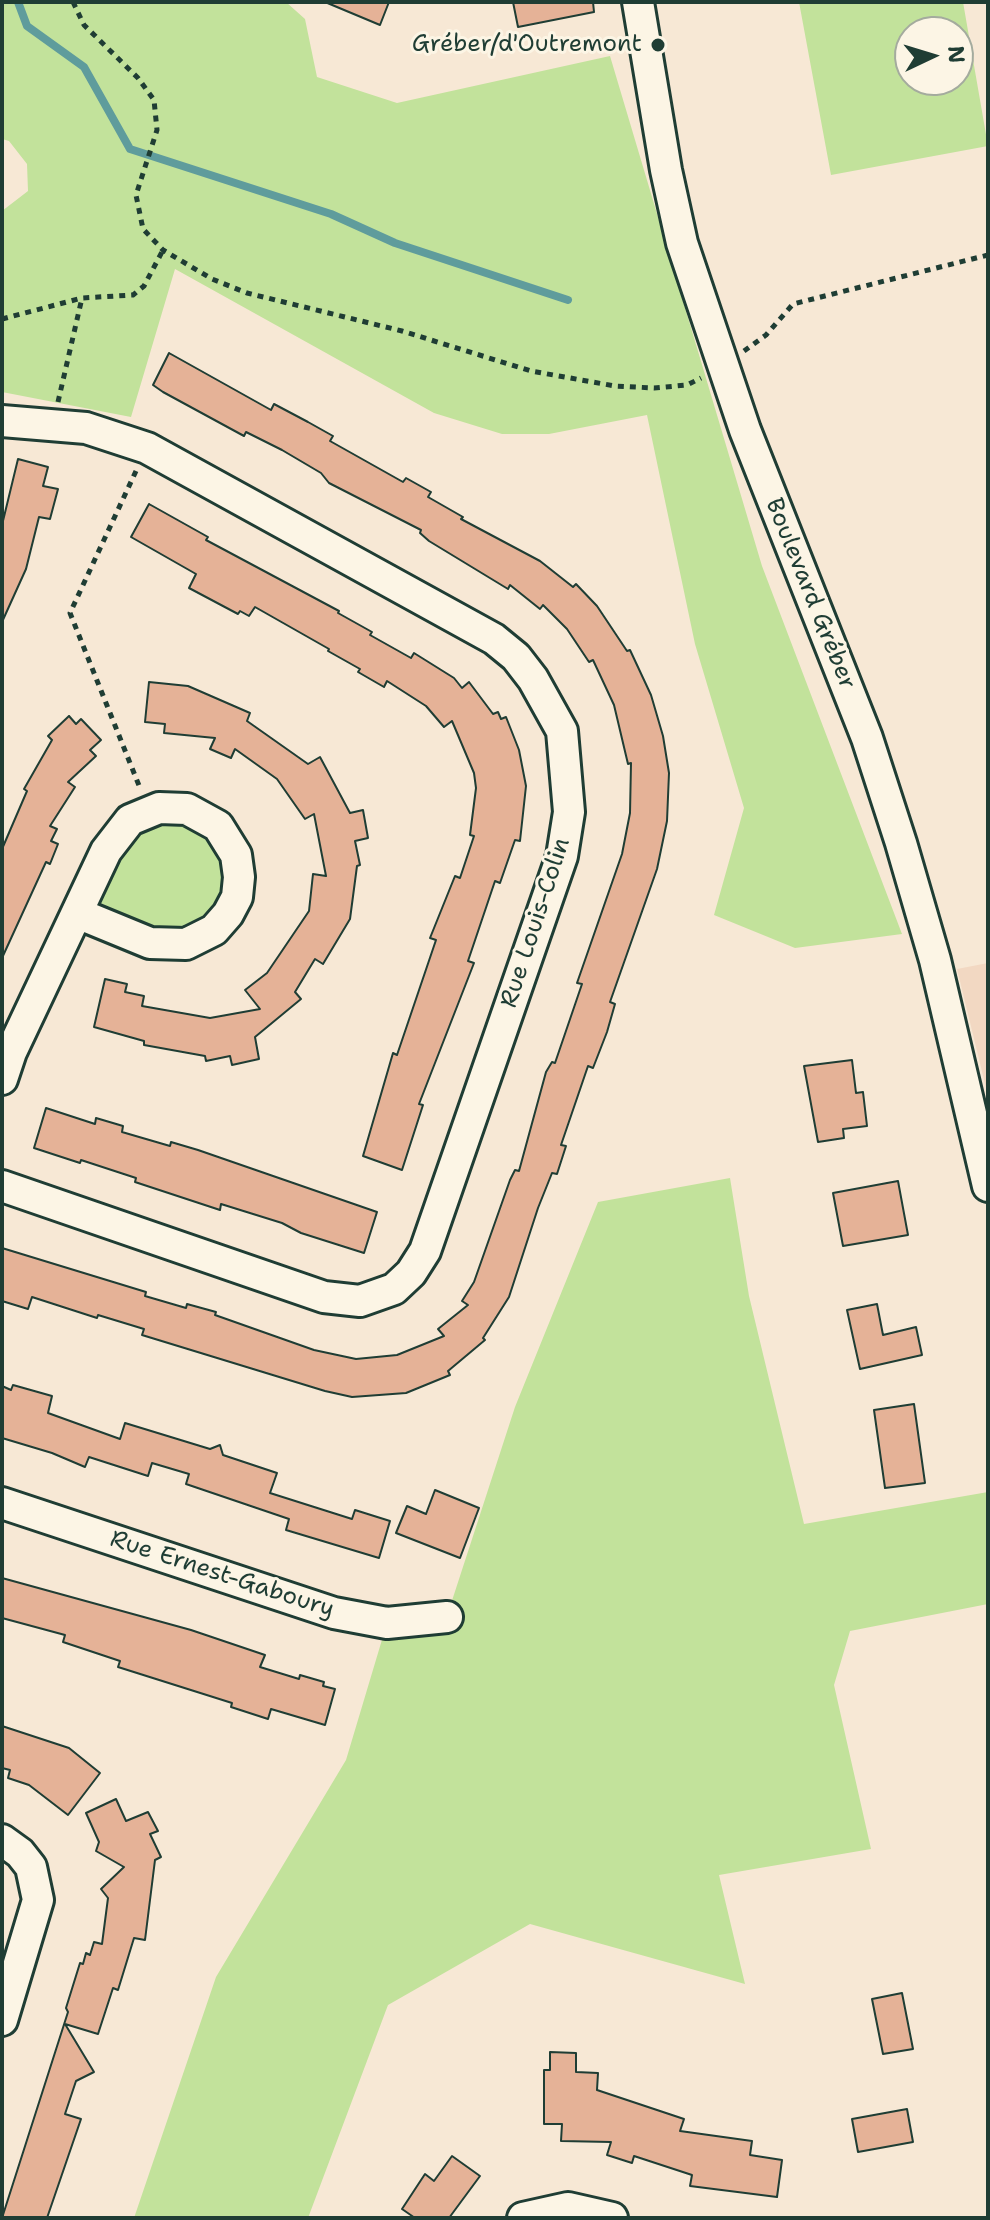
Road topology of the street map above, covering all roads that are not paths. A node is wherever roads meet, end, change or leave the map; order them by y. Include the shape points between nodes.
1 (638, 2) edge
2 (2, 421) edge
3 (77, 913) junction
4 (2, 1079) edge
5 (2, 1186) edge
6 (988, 1186) edge
7 (2, 1503) edge
8 (447, 1617) dead end
9 (2, 1840) edge
10 (2, 2020) edge
11 (523, 2218) edge
12 (612, 2218) edge

1 - 6 street, Boulevard Gréber via 682,243 745,430 867,738 935,960
2 - 5 street, Rue Louis-Colin via 105,433 147,448 494,639 516,657 562,731 569,812 562,856 425,1251 394,1289 360,1301 324,1297
3 - 3 street via 112,839 130,820 149,811 187,809 206,817 230,841 239,877 237,897 228,914 202,938 160,945
3 - 4 street
7 - 8 street, Rue Ernest-Gaboury via 334,1613 387,1623
9 - 10 street via 31,1867 38,1900
11 - 12 street via 568,2208

